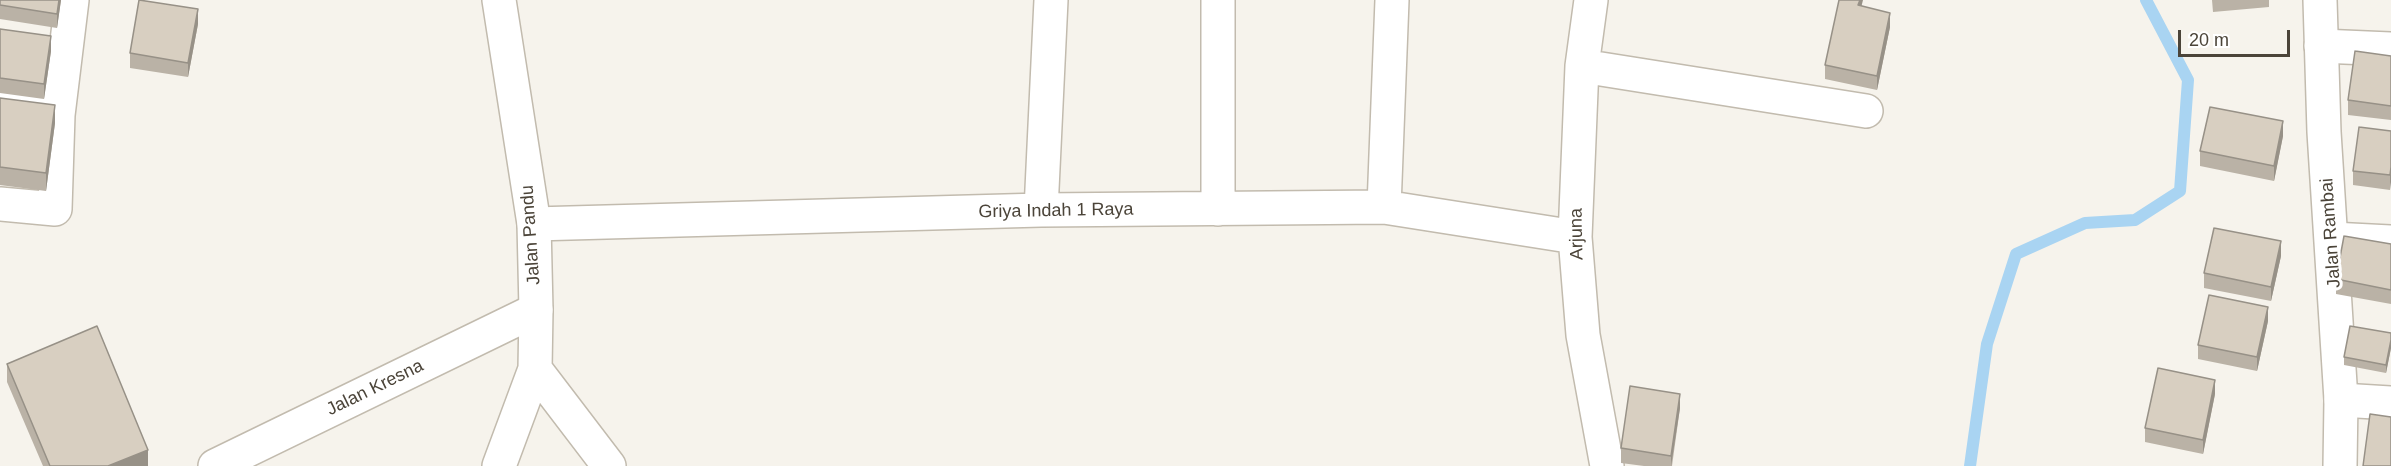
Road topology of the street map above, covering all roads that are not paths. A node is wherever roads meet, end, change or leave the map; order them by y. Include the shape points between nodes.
1 (72, 0) edge
2 (499, 0) edge
3 (1051, 0) edge
4 (1218, 0) edge
5 (1392, 0) edge
6 (1591, 0) edge
7 (2320, 0) edge
8 (2321, 46) junction
9 (2391, 49) edge
10 (1582, 66) junction
11 (0, 108) edge
12 (1866, 111) dead end
13 (58, 115) junction
14 (0, 204) edge
15 (1384, 207) junction
16 (1218, 209) junction
17 (1041, 210) junction
18 (534, 224) junction
19 (1575, 237) junction
20 (2332, 239) junction
21 (2391, 242) edge
22 (536, 310) junction
23 (535, 369) junction
24 (2341, 400) junction
25 (2391, 403) edge
26 (215, 466) edge
27 (499, 466) edge
28 (609, 466) edge
29 (1607, 466) edge
30 (2340, 466) edge

1 - 13 street
2 - 18 street, Jalan Pandu
3 - 17 street
4 - 16 street
5 - 15 street
6 - 10 street, Arjuna
7 - 8 street, Jalan Rambai
8 - 9 street
8 - 20 street, Jalan Rambai
10 - 12 street
10 - 19 street, Arjuna
11 - 13 street
13 - 14 street via 55,209
15 - 16 street, Griya Indah 1 Raya
15 - 19 street, Griya Indah 1 Raya
16 - 17 street, Griya Indah 1 Raya
17 - 18 street, Griya Indah 1 Raya
18 - 22 street, Jalan Pandu
19 - 29 street, Arjuna via 1583,335
20 - 21 street
20 - 24 street, Jalan Rambai
22 - 23 street, Jalan Pandu
22 - 26 street, Jalan Kresna
23 - 27 street, Jalan Pandu
23 - 28 street
24 - 25 street
24 - 30 street, Jalan Rambai

